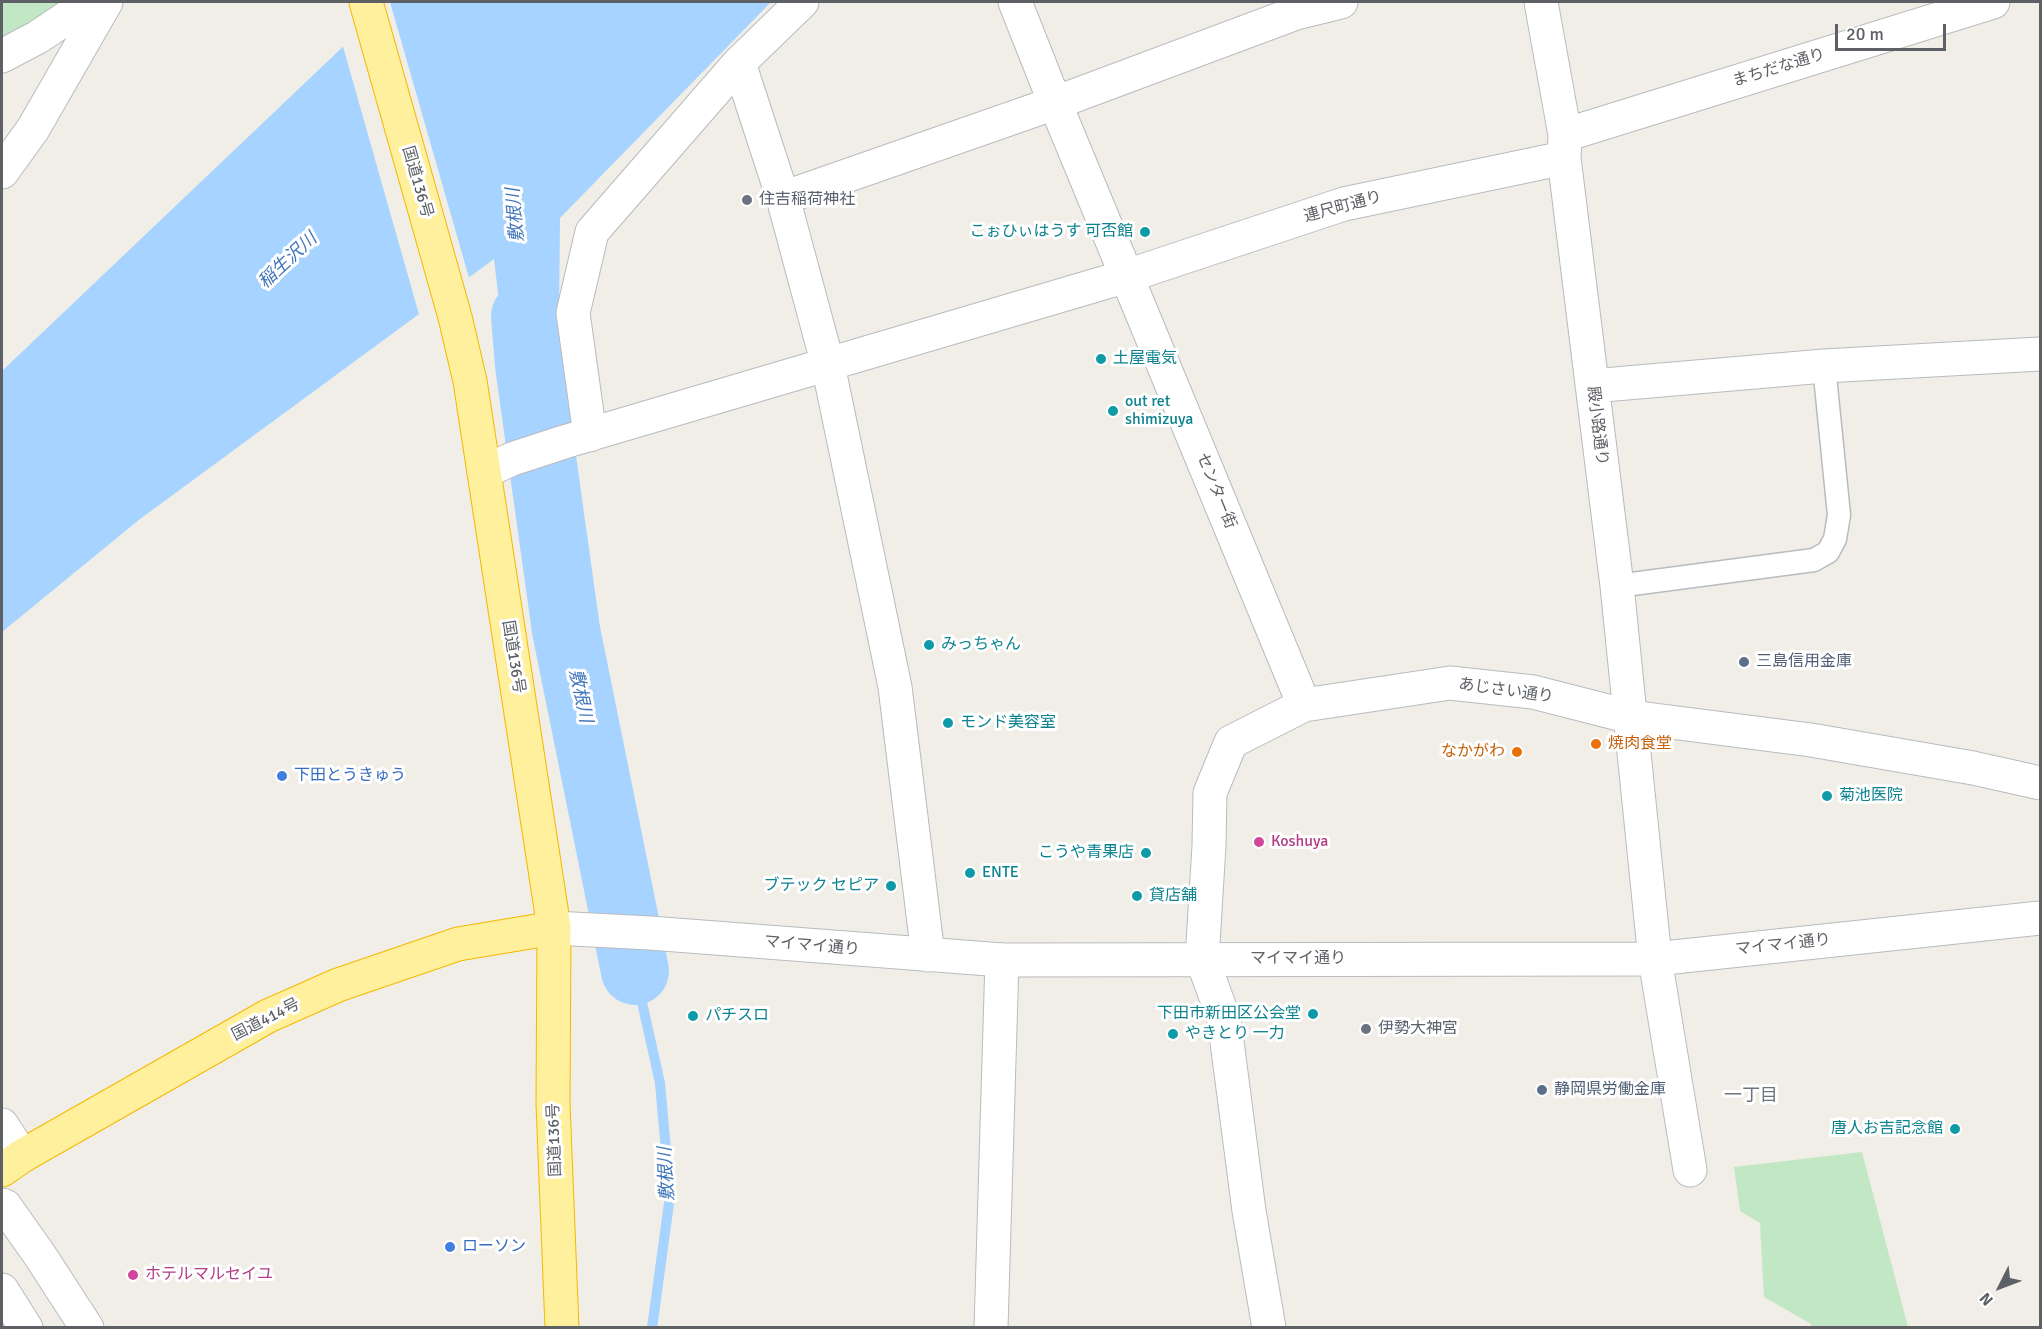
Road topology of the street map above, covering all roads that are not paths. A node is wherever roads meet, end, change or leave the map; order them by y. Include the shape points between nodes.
1 (90, 2) edge
2 (106, 2) edge
3 (366, 2) edge
4 (802, 2) edge
5 (1015, 2) edge
6 (1341, 2) edge
7 (1541, 2) edge
8 (1993, 2) edge
9 (2, 57) edge
10 (740, 63) junction
11 (1055, 103) junction
12 (1565, 147) junction
13 (2, 172) edge
14 (783, 198) junction
15 (1127, 276) junction
16 (2040, 354) edge
17 (828, 365) junction
18 (1824, 366) junction
19 (1592, 386) junction
20 (577, 438) junction
21 (498, 465) junction
22 (1617, 586) junction
23 (1304, 705) junction
24 (1631, 717) junction
25 (2040, 783) edge
26 (2040, 918) edge
27 (554, 928) junction
28 (928, 955) junction
29 (1202, 959) junction
30 (1655, 959) junction
31 (1002, 960) junction
32 (2, 1125) edge
33 (12, 1163) edge
34 (1690, 1170) dead end
35 (2, 1205) edge
36 (2, 1290) edge
37 (26, 1328) edge
38 (87, 1328) edge
39 (562, 1328) edge
40 (991, 1328) edge
41 (1269, 1328) edge

1 - 9 street
2 - 13 street via 33,129
3 - 21 highway, 国道136号 via 470,381
4 - 10 street
5 - 11 street, センター街
6 - 11 street via 1296,14
7 - 12 street, 殿小路通り
8 - 12 street, まちだな通り
10 - 14 street
10 - 20 street via 592,232 573,313
11 - 14 street
11 - 15 street, センター街
12 - 15 street, 連尺町通り via 1344,204
12 - 19 street, 殿小路通り
14 - 17 street
15 - 17 street, 連尺町通り
15 - 23 street, センター街
16 - 18 street
17 - 20 street, 連尺町通り
17 - 28 street via 895,687
18 - 19 street
18 - 22 lane via 1839,515 1835,539 1828,552 1814,560
19 - 22 street, 殿小路通り
20 - 21 street, 連尺町通り
21 - 27 highway, 国道136号
22 - 24 street, 殿小路通り
23 - 24 street, あじさい通り via 1450,683 1533,692
23 - 29 street, あじさい通り via 1231,742 1210,793
24 - 25 street, あじさい通り via 1811,740
24 - 30 street, 殿小路通り
26 - 30 street, マイマイ通り
27 - 28 street, マイマイ通り
27 - 33 highway, 国道414号 via 458,944 338,985 268,1016
27 - 39 highway, 国道136号 via 554,1104
28 - 31 street, マイマイ通り
29 - 30 street, マイマイ通り
29 - 31 street, マイマイ通り
29 - 41 street via 1224,1019
30 - 34 street, 殿小路通り
31 - 40 street
32 - 33 street
35 - 38 street
36 - 37 street

